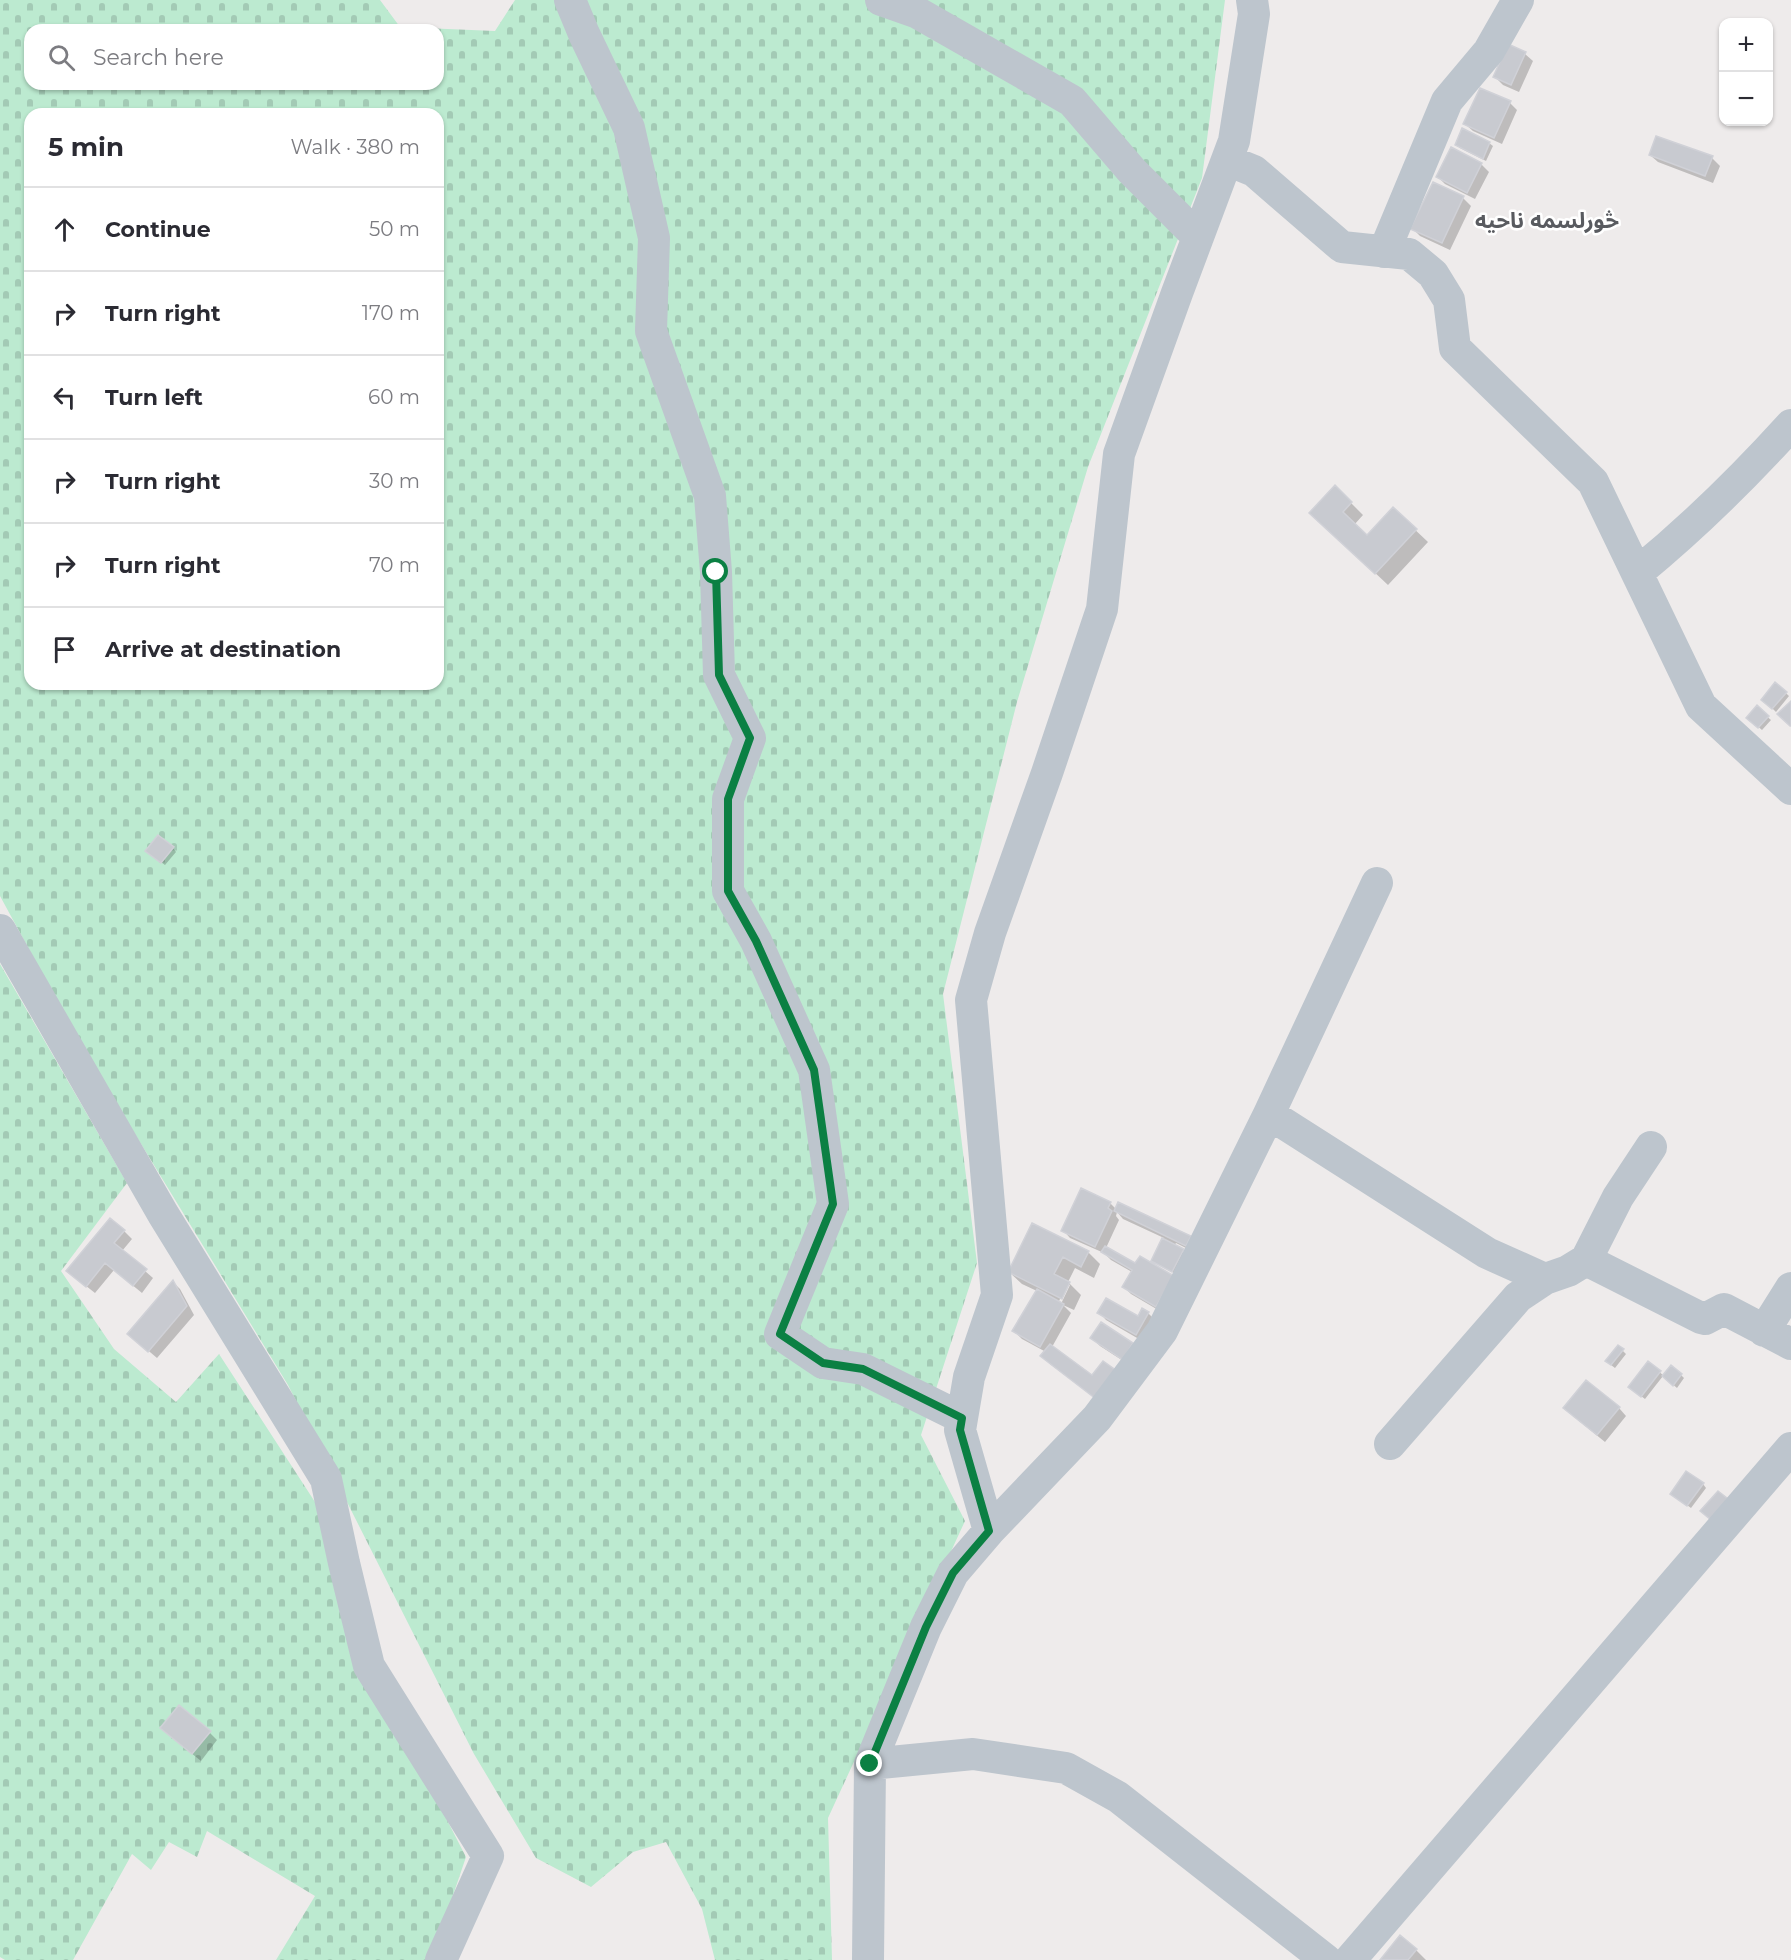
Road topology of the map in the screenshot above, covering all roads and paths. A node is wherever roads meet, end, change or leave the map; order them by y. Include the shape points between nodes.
1 (570, 0) edge
2 (880, 0) edge
3 (1252, 0) edge
4 (1518, 0) edge
5 (1227, 160) junction
6 (1198, 237) junction
7 (1384, 252) junction
8 (1791, 425) edge
9 (1637, 573) junction
10 (1791, 789) edge
11 (1377, 883) dead end
12 (0, 930) edge
13 (1269, 1114) junction
14 (1651, 1147) dead end
15 (1586, 1260) junction
16 (1545, 1279) junction
17 (1791, 1288) edge
18 (1778, 1338) edge
19 (962, 1418) junction
20 (1390, 1444) dead end
21 (1791, 1448) edge
22 (989, 1531) junction
23 (870, 1764) junction
24 (441, 1960) edge
25 (868, 1960) edge
26 (1326, 1960) edge
27 (1350, 1960) edge

1 - 19 street via 629,128 654,238 651,332 710,496 719,675 750,738 728,799 728,891 756,941 814,1070 833,1204 780,1334 823,1363 863,1369
2 - 6 street via 918,13 1072,101 1132,171
3 - 5 street via 1254,14 1234,141
4 - 7 street via 1488,51 1447,101
5 - 6 street
5 - 7 street via 1254,171 1342,247
6 - 19 street via 1119,454 1102,609 990,933 971,1000 997,1295 969,1377
7 - 9 street via 1409,254 1433,274 1449,300 1455,348 1593,482
8 - 9 street via 1678,540
9 - 10 street via 1701,706
11 - 13 street
12 - 24 street via 163,1214 326,1479 369,1666 488,1856
13 - 16 street via 1487,1252
13 - 22 street via 1161,1331 1097,1418
14 - 15 street via 1618,1197
15 - 16 street via 1568,1272
15 - 18 street via 1701,1318 1724,1309
16 - 20 street via 1518,1297
17 - 18 street
19 - 22 street via 960,1430
21 - 27 street
22 - 23 street via 953,1573 926,1627
23 - 25 street
23 - 26 street via 973,1754 1066,1768 1118,1797

